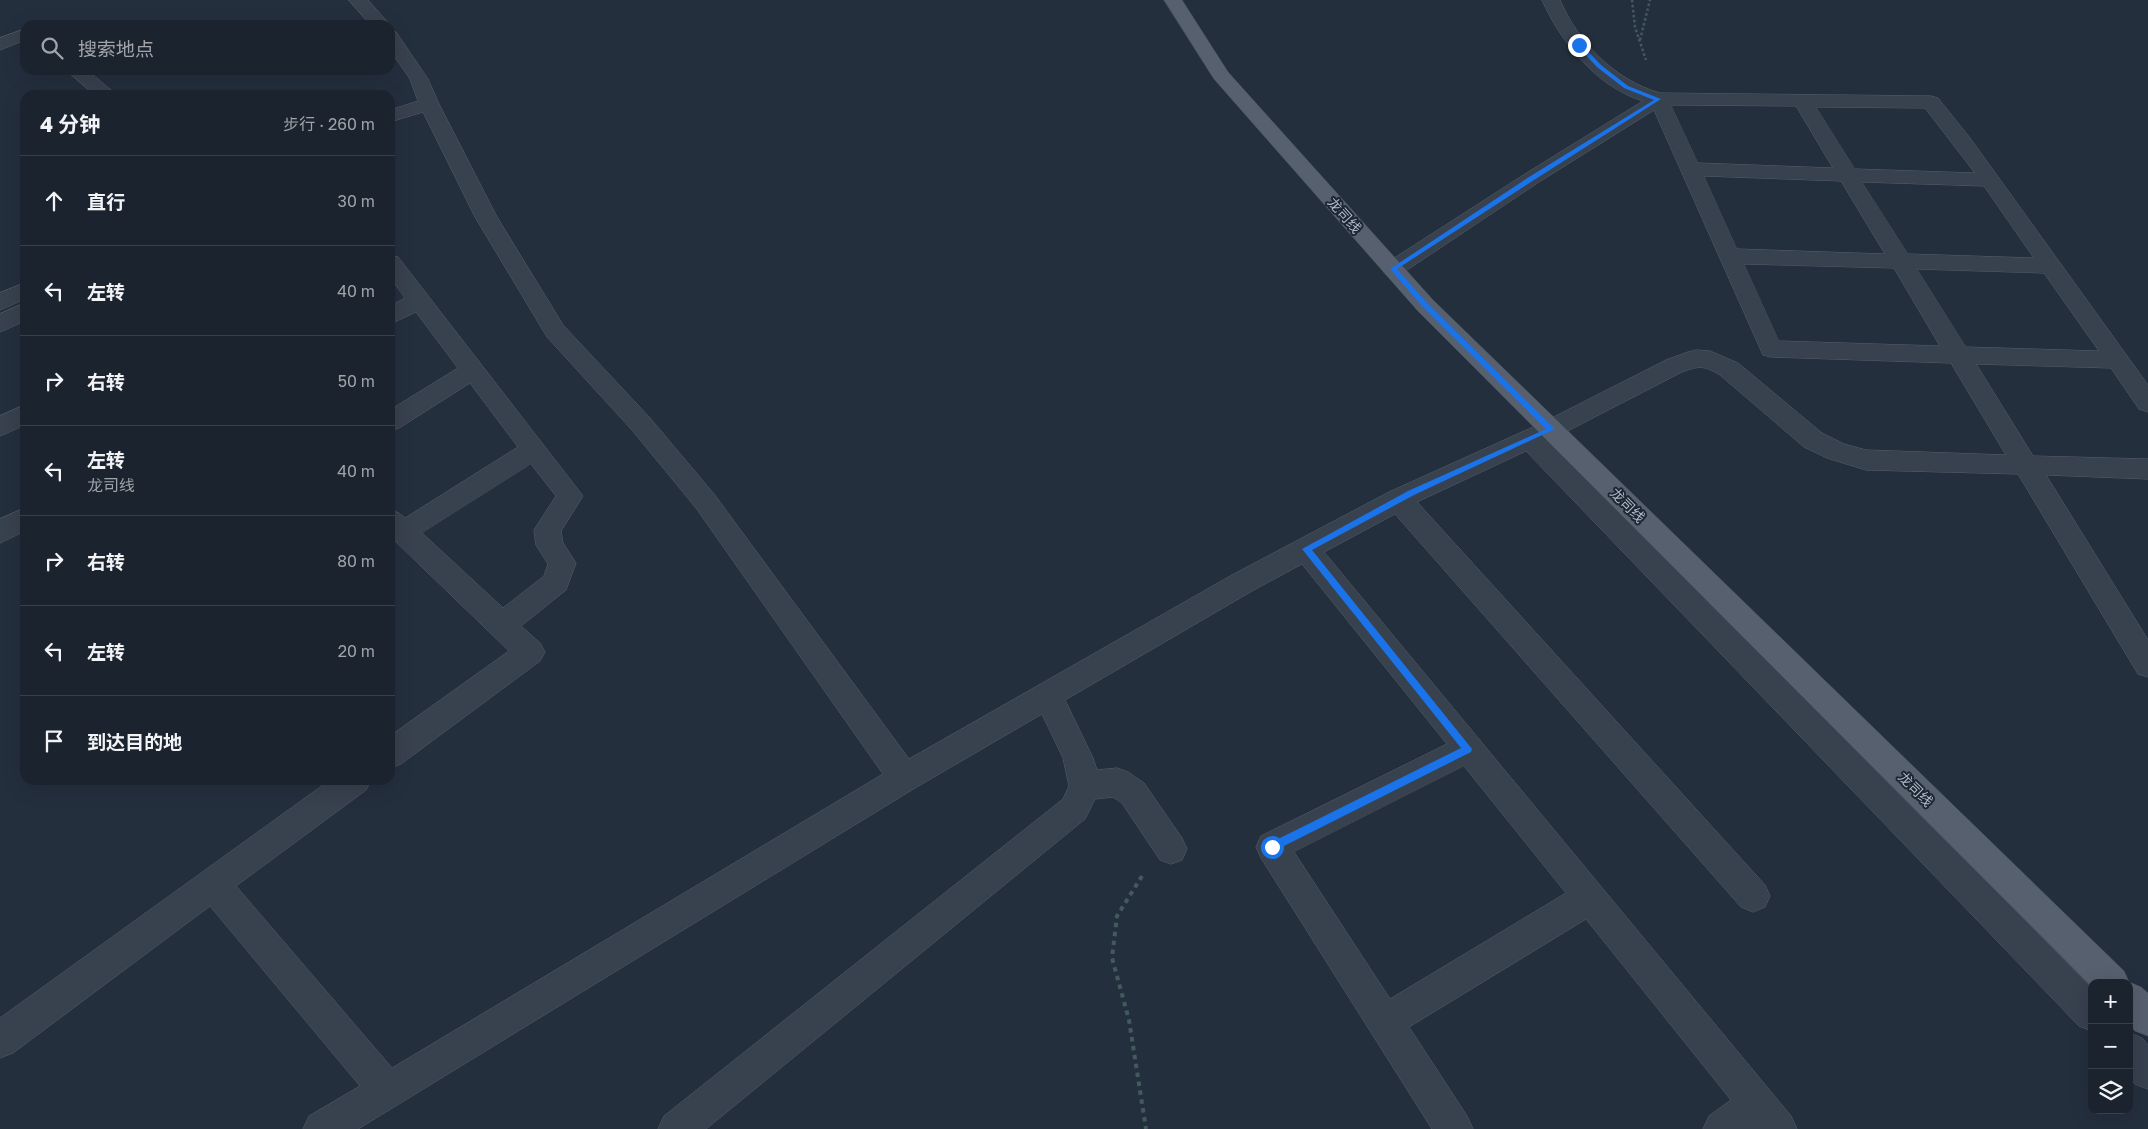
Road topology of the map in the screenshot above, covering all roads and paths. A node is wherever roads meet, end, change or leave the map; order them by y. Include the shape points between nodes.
1 (358, 0) edge
2 (1173, 0) edge
3 (1551, 0) edge
4 (1632, 0) edge
5 (1650, 0) edge
6 (376, 20) edge
7 (20, 36) edge
8 (1640, 40) junction
9 (395, 43) edge
10 (0, 44) edge
11 (81, 75) edge
12 (101, 90) edge
13 (1658, 99) junction
14 (1802, 100) junction
15 (429, 104) junction
16 (395, 114) edge
17 (1690, 169) junction
18 (1847, 175) junction
19 (1990, 180) junction
20 (1729, 256) junction
21 (1900, 261) junction
22 (2051, 266) junction
23 (395, 269) edge
24 (1393, 269) junction
25 (20, 292) edge
26 (419, 300) junction
27 (0, 302) edge
28 (395, 313) edge
29 (20, 314) edge
30 (0, 324) edge
31 (1958, 355) junction
32 (2118, 360) junction
33 (473, 370) junction
34 (2148, 402) edge
35 (20, 417) edge
36 (395, 419) edge
37 (0, 427) edge
38 (1540, 434) junction
39 (534, 449) junction
40 (2025, 465) junction
41 (2148, 469) edge
42 (1398, 499) junction
43 (20, 521) edge
44 (396, 526) edge
45 (0, 532) edge
46 (1306, 549) junction
47 (502, 625) junction
48 (2148, 664) edge
49 (1048, 695) junction
50 (1468, 749) junction
51 (395, 750) edge
52 (904, 778) junction
53 (347, 785) edge
54 (1085, 786) junction
55 (1171, 849) joint
56 (213, 884) junction
57 (1753, 896) dead end
58 (1589, 898) junction
59 (2108, 979) edge
60 (2133, 1004) edge
61 (2088, 1009) edge
62 (2148, 1018) edge
63 (1385, 1022) junction
64 (0, 1039) edge
65 (2133, 1056) edge
66 (2148, 1071) edge
67 (388, 1092) junction
68 (1768, 1117) edge
69 (322, 1129) edge
70 (678, 1129) edge
71 (1146, 1129) edge
72 (1454, 1129) edge
73 (1722, 1129) edge

1 - 6 street
2 - 24 main road, 龙司线 via 1221,75
3 - 13 street via 1556,16 1599,66 1626,87
4 - 8 path
5 - 8 path
7 - 10 street
8 - 13 path
9 - 15 street via 419,79
11 - 12 street
13 - 14 street
13 - 17 street
13 - 24 street
14 - 18 street
14 - 19 street via 1931,102
15 - 16 street
15 - 52 street via 486,217 555,331 641,424 705,501
17 - 18 street
17 - 20 street
18 - 19 street
18 - 21 street
19 - 22 street
20 - 21 street
20 - 31 street via 1771,349
21 - 22 street
21 - 31 street
22 - 32 street
23 - 26 street
24 - 38 main road, 龙司线
25 - 27 street
26 - 28 street
26 - 33 street
29 - 30 street
31 - 32 street
31 - 40 street
32 - 34 street
33 - 36 street
33 - 39 street
35 - 37 street
38 - 40 street via 1696,358 1710,359 1729,369 1813,440 1836,451 1866,460
38 - 42 street
38 - 59 main road, 龙司线
38 - 61 street
39 - 44 street
39 - 47 street via 570,496 546,530 550,545 562,563 556,582
40 - 41 street
40 - 48 street
42 - 46 street
42 - 57 street
43 - 45 street
44 - 47 street
46 - 49 street
46 - 50 street
47 - 51 street via 530,652
49 - 52 street
49 - 54 street via 1078,758
50 - 58 street
50 - 63 street via 1272,847
52 - 67 street
53 - 56 street
54 - 55 street via 1117,782 1133,793
54 - 70 street via 1074,809
55 - 71 path via 1146,869 1117,916 1112,958 1129,1020
56 - 64 street
56 - 67 street
58 - 63 street
58 - 68 street
60 - 62 main road
63 - 72 street
65 - 66 street
67 - 69 street
68 - 73 street

